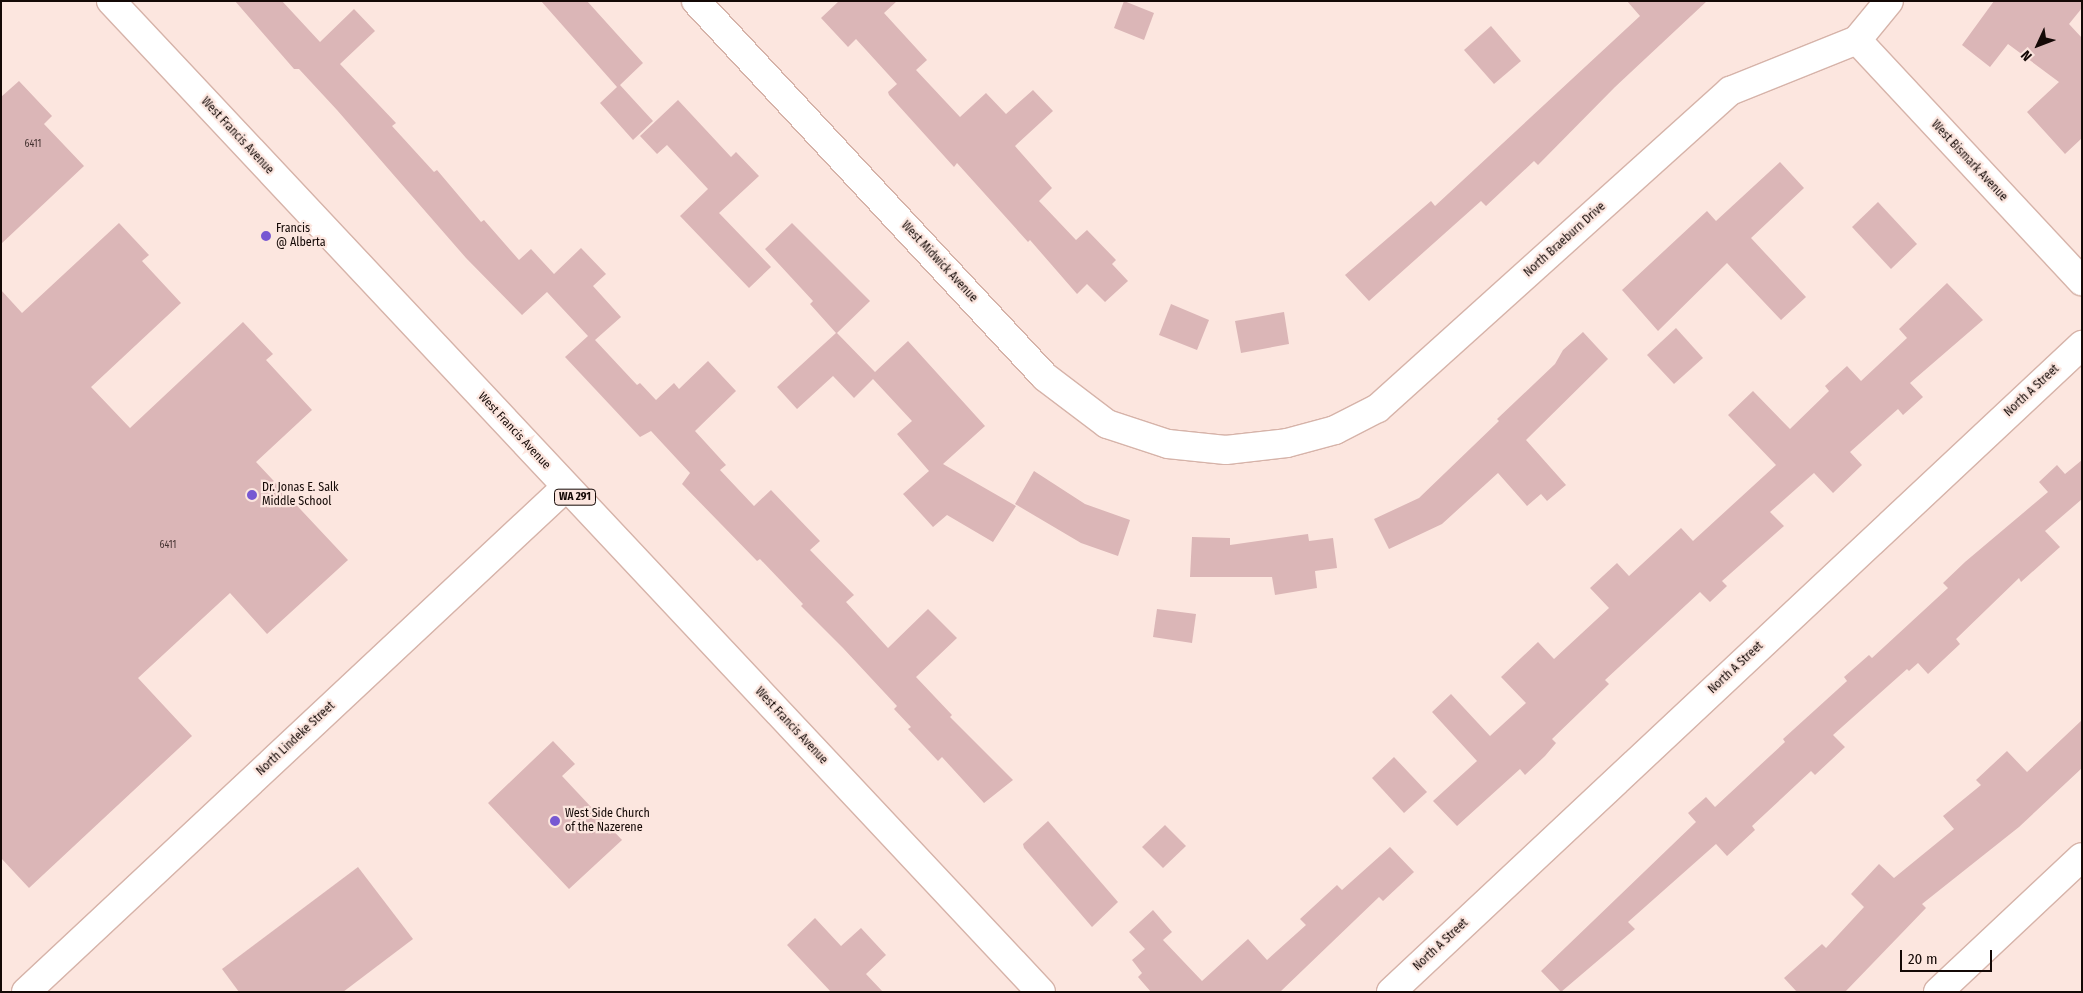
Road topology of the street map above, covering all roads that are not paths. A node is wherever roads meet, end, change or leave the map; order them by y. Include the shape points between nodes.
1 (111, 1) edge
2 (696, 1) edge
3 (1889, 1) edge
4 (1857, 40) junction
5 (2082, 281) edge
6 (2082, 345) edge
7 (1226, 450) joint
8 (566, 487) junction
9 (2077, 871) edge
10 (26, 992) edge
11 (1041, 992) edge
12 (1391, 992) edge
13 (1938, 992) edge

1 - 8 street, West Francis Avenue / WA 291
2 - 7 street, West Midwick Avenue via 1045,377 1107,424 1168,444
3 - 4 street, North Braeburn Drive
4 - 5 street, West Bismark Avenue
4 - 7 street, North Braeburn Drive via 1730,91 1378,408 1335,430 1286,443
6 - 12 street, North A Street
8 - 10 street, North Lindeke Street
8 - 11 street, West Francis Avenue / WA 291
9 - 13 street

